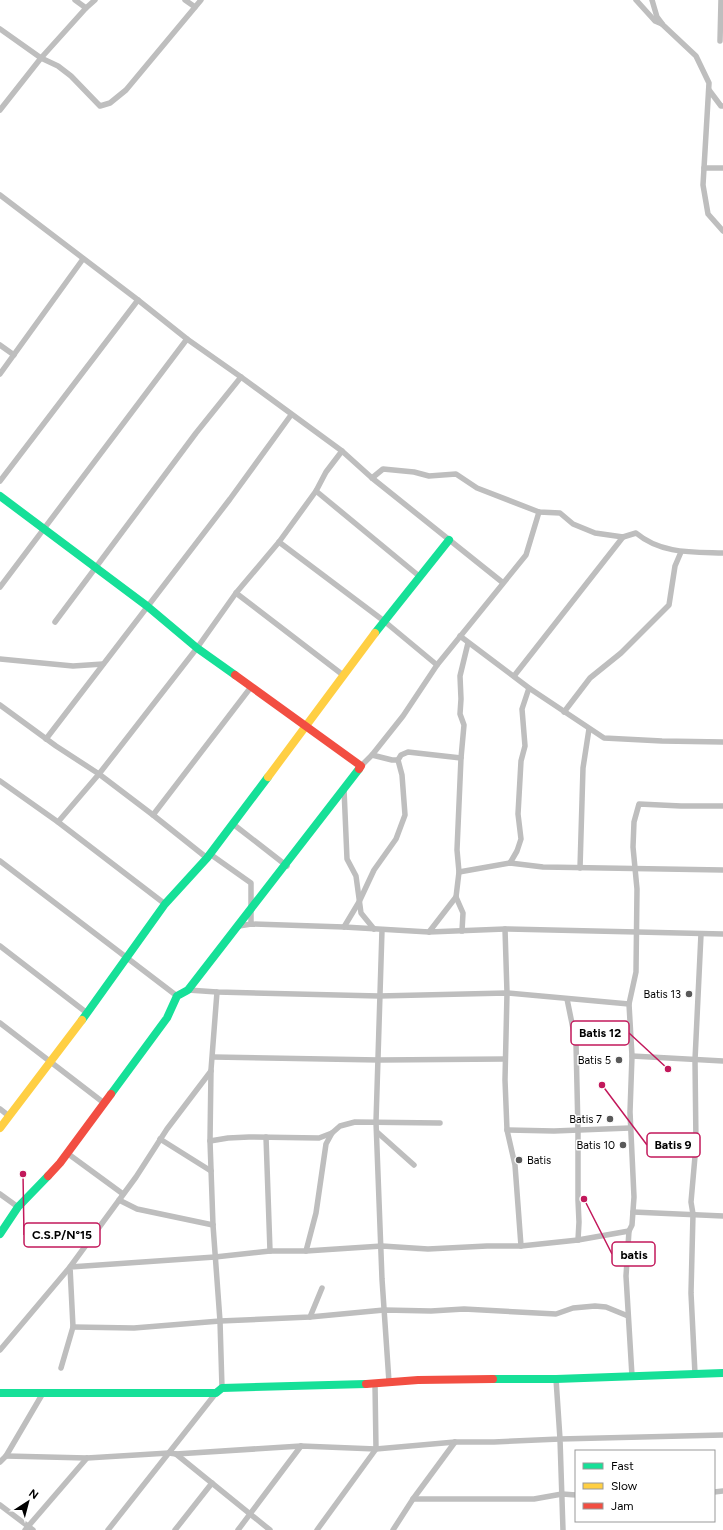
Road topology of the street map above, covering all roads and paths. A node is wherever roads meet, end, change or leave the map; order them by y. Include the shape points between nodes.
1 (75, 0) edge
2 (95, 0) edge
3 (185, 0) edge
4 (201, 0) edge
5 (636, 0) edge
6 (652, 0) edge
7 (721, 0) edge
8 (195, 7) junction
9 (86, 8) junction
10 (663, 25) junction
11 (0, 29) edge
12 (720, 41) dead end
13 (41, 58) junction
14 (708, 90) junction
15 (723, 106) edge
16 (0, 110) edge
17 (704, 168) junction
18 (723, 168) edge
19 (0, 194) edge
20 (723, 231) edge
21 (83, 259) junction
22 (138, 300) junction
23 (187, 339) junction
24 (0, 345) edge
25 (14, 355) junction
26 (0, 374) edge
27 (241, 376) junction
28 (292, 415) junction
29 (342, 451) junction
30 (372, 478) junction
31 (0, 481) edge
32 (316, 491) junction
33 (0, 496) edge
34 (538, 512) junction
35 (43, 529) junction
36 (623, 537) junction
37 (449, 540) junction
38 (279, 542) junction
39 (723, 550) edge
40 (681, 552) junction
41 (709, 552) junction
42 (723, 553) edge
43 (95, 568) junction
44 (419, 576) junction
45 (502, 582) junction
46 (0, 587) edge
47 (236, 593) junction
48 (147, 606) junction
49 (384, 621) junction
50 (55, 622) dead end
51 (460, 636) junction
52 (468, 643) junction
53 (197, 648) junction
54 (0, 659) edge
55 (103, 664) junction
56 (437, 665) junction
57 (343, 675) junction
58 (514, 676) junction
59 (252, 687) junction
60 (529, 688) junction
61 (0, 705) edge
62 (564, 712) junction
63 (305, 726) junction
64 (589, 729) junction
65 (46, 739) junction
66 (723, 742) edge
67 (372, 755) junction
68 (461, 758) junction
69 (398, 760) junction
70 (361, 766) junction
71 (99, 774) junction
72 (0, 781) edge
73 (344, 788) junction
74 (723, 806) edge
75 (153, 815) junction
76 (58, 822) junction
77 (233, 824) junction
78 (209, 856) junction
79 (0, 861) edge
80 (510, 863) junction
81 (286, 866) junction
82 (580, 868) junction
83 (635, 868) junction
84 (723, 870) edge
85 (459, 872) junction
86 (456, 897) junction
87 (359, 902) junction
88 (165, 904) junction
89 (251, 911) junction
90 (250, 924) junction
91 (239, 926) junction
92 (344, 927) junction
93 (374, 929) junction
94 (505, 929) junction
95 (382, 930) junction
96 (462, 931) junction
97 (429, 932) junction
98 (636, 933) junction
99 (701, 934) junction
100 (723, 934) edge
101 (0, 946) edge
102 (124, 958) junction
103 (188, 990) junction
104 (217, 992) junction
105 (507, 993) junction
106 (177, 996) junction
107 (379, 996) junction
108 (567, 999) junction
109 (629, 1004) junction
110 (87, 1013) junction
111 (0, 1023) edge
112 (632, 1056) junction
113 (213, 1057) junction
114 (505, 1059) junction
115 (378, 1060) junction
116 (695, 1060) junction
117 (51, 1061) junction
118 (723, 1061) edge
119 (211, 1070) junction
120 (104, 1103) junction
121 (0, 1110) edge
122 (9, 1116) junction
123 (376, 1122) junction
124 (440, 1123) dead end
125 (0, 1128) edge
126 (630, 1128) junction
127 (507, 1130) junction
128 (578, 1131) junction
129 (377, 1132) junction
130 (332, 1133) junction
131 (266, 1137) junction
132 (160, 1139) junction
133 (210, 1141) junction
134 (67, 1153) junction
135 (414, 1165) dead end
136 (211, 1170) junction
137 (0, 1194) edge
138 (123, 1194) junction
139 (119, 1200) junction
140 (18, 1207) junction
141 (633, 1212) junction
142 (693, 1214) junction
143 (723, 1216) edge
144 (213, 1226) junction
145 (629, 1231) junction
146 (0, 1234) edge
147 (578, 1240) junction
148 (382, 1246) junction
149 (521, 1246) junction
150 (270, 1251) junction
151 (306, 1251) junction
152 (215, 1257) junction
153 (70, 1267) junction
154 (322, 1288) dead end
155 (384, 1310) junction
156 (628, 1316) junction
157 (310, 1317) junction
158 (220, 1321) junction
159 (73, 1327) junction
160 (0, 1350) edge
161 (61, 1368) dead end
162 (723, 1373) edge
163 (695, 1374) junction
164 (632, 1376) junction
165 (556, 1379) junction
166 (389, 1382) junction
167 (375, 1384) junction
168 (219, 1390) junction
169 (0, 1393) edge
170 (43, 1393) junction
171 (723, 1436) edge
172 (560, 1439) junction
173 (455, 1442) junction
174 (301, 1446) junction
175 (376, 1449) junction
176 (169, 1453) junction
177 (176, 1454) junction
178 (6, 1456) junction
179 (87, 1458) junction
180 (0, 1462) edge
181 (212, 1483) junction
182 (562, 1494) junction
183 (575, 1495) edge
184 (413, 1498) junction
185 (0, 1505) edge
186 (249, 1513) junction
187 (29, 1529) edge
188 (108, 1530) edge
189 (175, 1530) edge
190 (238, 1530) edge
191 (270, 1530) edge
192 (317, 1530) edge
193 (393, 1530) edge
194 (564, 1530) edge

1 - 9 street
2 - 9 street
3 - 8 street
4 - 8 street
5 - 10 street via 655,21
6 - 10 street
7 - 12 street
8 - 13 street via 126,90 110,103 100,106 71,76
9 - 13 street
10 - 14 street via 696,56 709,83
11 - 13 street
13 - 16 street
14 - 15 street
14 - 17 street
17 - 18 street
17 - 20 street via 703,185 708,214
19 - 21 street
21 - 22 street
21 - 25 street
22 - 23 street
22 - 31 street
23 - 27 street
23 - 35 street
24 - 25 street
25 - 26 street
27 - 28 street
27 - 43 street
28 - 29 street
28 - 48 street
29 - 30 street
29 - 32 street
30 - 34 street via 383,469 429,476 456,474 477,488
30 - 37 street
32 - 38 street
32 - 44 street
33 - 35 street
34 - 36 street via 560,513 573,524 595,533
34 - 45 street via 526,555
35 - 43 street
35 - 46 street
36 - 40 street via 636,533 656,546
36 - 58 street
37 - 44 street
37 - 45 street
38 - 47 street
38 - 49 street
39 - 41 street
40 - 41 street
40 - 62 street via 675,566 669,605 621,653 590,678
41 - 42 street
43 - 48 street
43 - 50 street
44 - 49 street
45 - 51 street
47 - 53 street
47 - 57 street
48 - 53 street
48 - 55 street
49 - 56 street
49 - 57 street
51 - 52 street
51 - 56 street
52 - 58 street
52 - 68 street via 460,676 460,714 464,725
53 - 59 street
53 - 71 street
54 - 55 street via 73,666
55 - 65 street
56 - 67 street via 403,716
57 - 63 street
58 - 60 street
59 - 63 street
59 - 75 street
60 - 62 street
60 - 80 street via 522,709 525,746 521,761 518,814 521,840
61 - 65 street
62 - 64 street
63 - 70 street
63 - 77 street
64 - 66 street via 604,738
64 - 82 street via 583,768
65 - 71 street
67 - 69 street
67 - 70 street
68 - 69 street via 408,752
68 - 85 street via 457,850
69 - 87 street via 402,775 405,815 396,839 374,870
70 - 73 street
71 - 75 street
71 - 76 street
72 - 76 street
73 - 81 street
73 - 87 street via 347,859 356,876
74 - 83 street via 638,804 634,822
75 - 78 street
76 - 88 street
77 - 78 street
77 - 81 street
78 - 88 street
78 - 89 street via 251,883
79 - 102 street
80 - 82 street
80 - 85 street
81 - 89 street
82 - 83 street
83 - 84 street
83 - 98 street
85 - 86 street
86 - 96 street via 463,913
86 - 97 street
87 - 92 street
87 - 93 street via 361,913
88 - 102 street
89 - 90 street
89 - 91 street
90 - 91 street
90 - 92 street
91 - 103 street
92 - 93 street
93 - 95 street
94 - 96 street
94 - 98 street
94 - 105 street
95 - 97 street
95 - 107 street
96 - 97 street
98 - 99 street
98 - 109 street via 636,972
99 - 100 street
99 - 116 street
101 - 110 street
102 - 106 street
102 - 110 street
103 - 104 street
103 - 106 street
104 - 107 street
104 - 113 street
105 - 107 street
105 - 108 street
105 - 114 street
106 - 120 street via 167,1018
107 - 115 street
108 - 109 street
108 - 128 street via 576,1042
109 - 112 street
110 - 117 street
111 - 117 street
112 - 116 street
112 - 126 street
113 - 115 street
113 - 119 street
114 - 115 street
114 - 127 street
115 - 123 street
116 - 118 street
116 - 142 street via 696,1146 691,1202
117 - 120 street
117 - 122 street
119 - 132 street
119 - 133 street
120 - 134 street
121 - 122 street
122 - 125 street
123 - 124 street
123 - 129 street
123 - 130 street via 356,1122 340,1126
126 - 128 street
126 - 141 street
127 - 128 street
127 - 149 street via 515,1165
128 - 147 street
129 - 135 street
129 - 148 street
130 - 131 street via 319,1138
130 - 151 street via 326,1144 316,1213
131 - 133 street
131 - 150 street
132 - 136 street
132 - 138 street
133 - 136 street
134 - 138 street
134 - 140 street
136 - 144 street
137 - 140 street
138 - 139 street
139 - 144 street via 138,1209
139 - 153 street
140 - 146 street
141 - 142 street
141 - 145 street
142 - 143 street
142 - 163 street via 691,1293
144 - 152 street
145 - 147 street
145 - 156 street via 626,1276
147 - 149 street
148 - 149 street via 428,1249
148 - 151 street
148 - 155 street
150 - 151 street
150 - 152 street
152 - 153 street
152 - 158 street
153 - 159 street
153 - 160 street
154 - 157 street
155 - 156 street via 556,1314 572,1308 595,1306 606,1307
155 - 157 street
155 - 166 street
156 - 164 street
157 - 158 street
158 - 159 street via 134,1328
158 - 168 street
159 - 161 street
162 - 163 street
163 - 164 street
164 - 165 street
165 - 166 street
165 - 172 street
166 - 167 street
167 - 168 street via 351,1382
167 - 175 street
168 - 170 street
168 - 176 street
169 - 170 street
170 - 178 street
171 - 172 street
172 - 173 street
172 - 182 street
173 - 175 street
173 - 184 street
174 - 175 street
174 - 177 street
174 - 186 street
175 - 192 street
176 - 177 street
176 - 179 street
176 - 188 street
177 - 181 street
178 - 179 street
178 - 180 street
179 - 187 street
181 - 186 street
181 - 189 street
182 - 183 street
182 - 184 street via 534,1499
182 - 194 street
184 - 193 street
185 - 187 street
186 - 190 street
186 - 191 street

